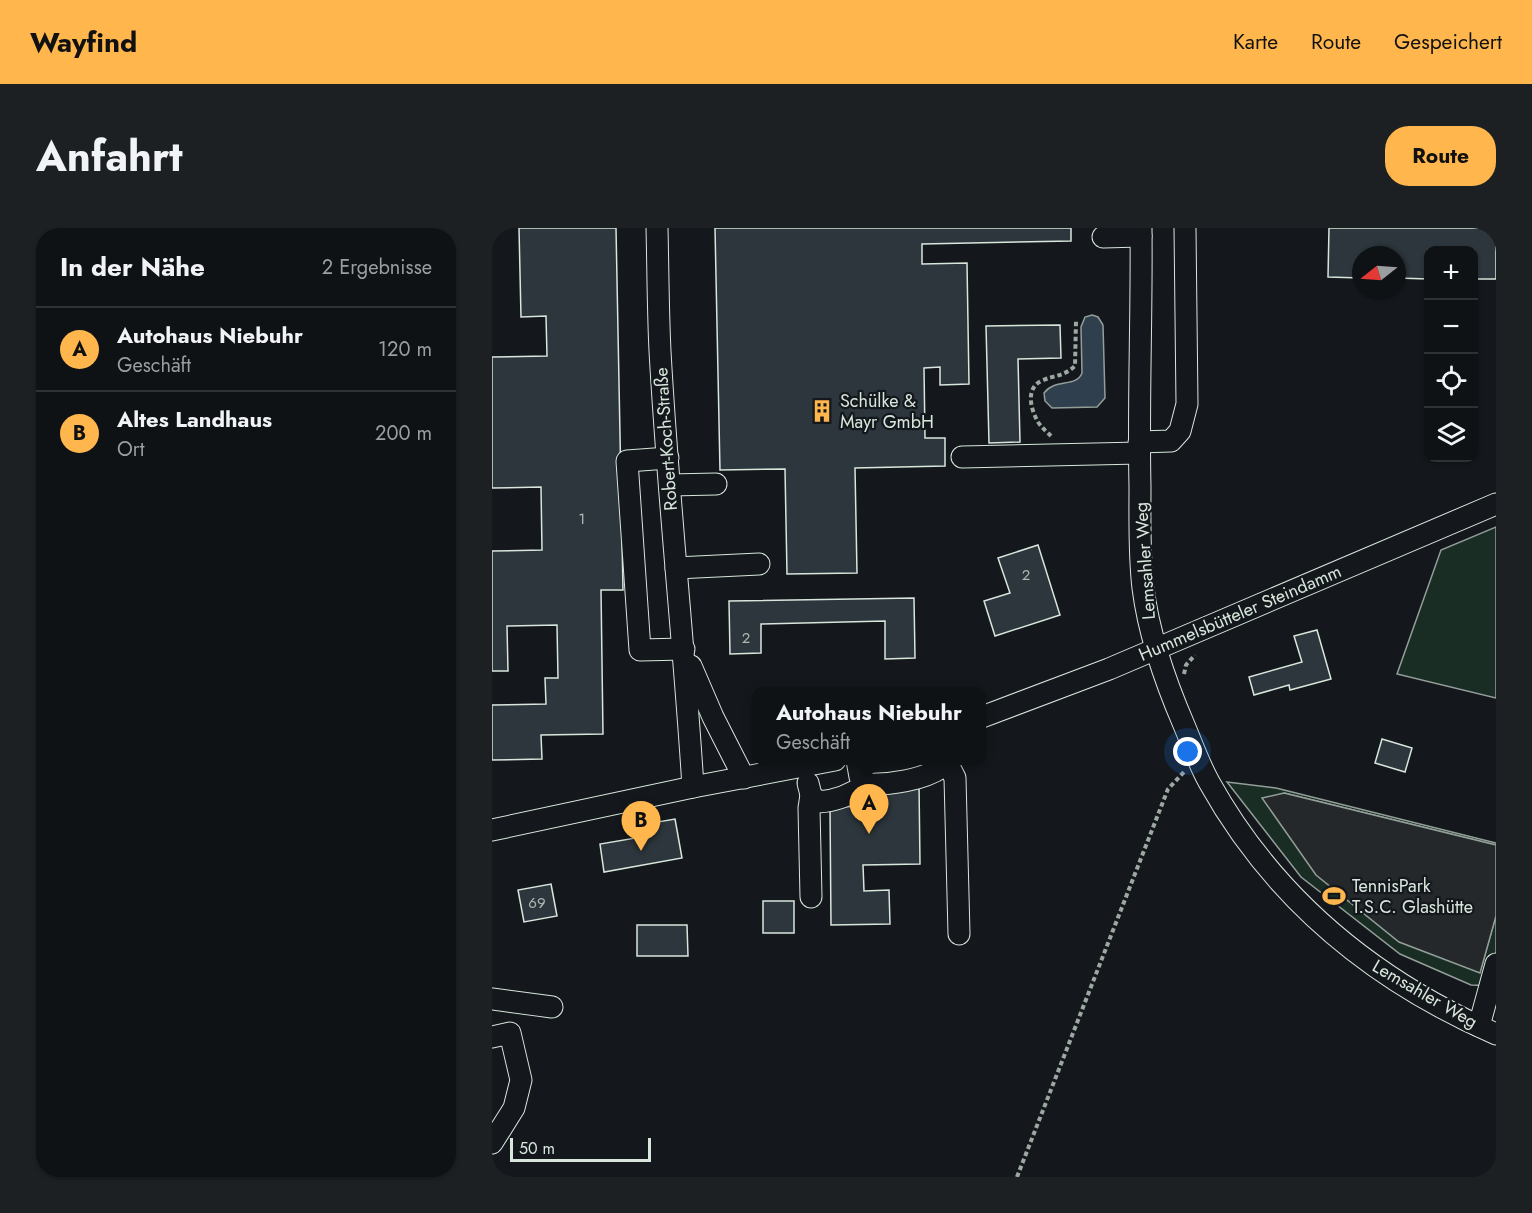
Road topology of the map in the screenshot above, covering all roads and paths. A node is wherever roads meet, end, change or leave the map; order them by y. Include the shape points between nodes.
1 (657, 228) edge
2 (1185, 228) edge
3 (1141, 232) edge
4 (1103, 237) dead end
5 (1076, 321) dead end
6 (1139, 448) junction
7 (1053, 455) junction
8 (962, 457) dead end
9 (668, 458) junction
10 (716, 484) dead end
11 (670, 485) junction
12 (1496, 504) edge
13 (759, 564) dead end
14 (676, 568) junction
15 (684, 649) junction
16 (1156, 649) junction
17 (986, 715) edge
18 (1199, 762) junction
19 (815, 765) edge
20 (858, 765) edge
21 (943, 765) edge
22 (948, 765) edge
23 (803, 768) junction
24 (744, 778) junction
25 (866, 784) junction
26 (693, 787) junction
27 (811, 795) junction
28 (492, 830) edge
29 (811, 897) dead end
30 (959, 934) dead end
31 (1496, 964) edge
32 (492, 999) edge
33 (552, 1007) dead end
34 (1487, 1030) edge
35 (492, 1037) edge
36 (492, 1143) edge
37 (1017, 1177) edge

1 - 9 street, Robert-Koch-Straße
2 - 6 street via 1186,404 1180,431 1171,441
3 - 4 street
3 - 6 street, Lemsahler Weg
5 - 7 path via 1075,366 1063,375 1038,382 1030,393 1036,418 1051,437
6 - 7 street
6 - 16 street, Lemsahler Weg via 1143,584
7 - 8 street
9 - 11 street, Robert-Koch-Straße
9 - 15 street via 627,461 640,650
10 - 11 street
11 - 14 street, Robert-Koch-Straße
12 - 16 street, Hummelsbütteler Steindamm
13 - 14 street
14 - 15 street, Robert-Koch-Straße
15 - 24 street, Robert-Koch-Straße
15 - 26 street, Robert-Koch-Straße
16 - 17 street, Hummelsbütteler Steindamm
16 - 18 street, Lemsahler Weg
18 - 34 street, Lemsahler Weg via 1240,831 1305,908 1380,971
18 - 37 path via 1168,789
19 - 23 street
20 - 25 street
21 - 25 street via 932,774
22 - 30 street via 955,778
23 - 24 street
23 - 27 street
24 - 26 street
25 - 27 street via 830,802 818,802
26 - 28 street
27 - 29 street
31 - 34 street
32 - 33 street
35 - 36 street via 510,1033 521,1080 514,1108

